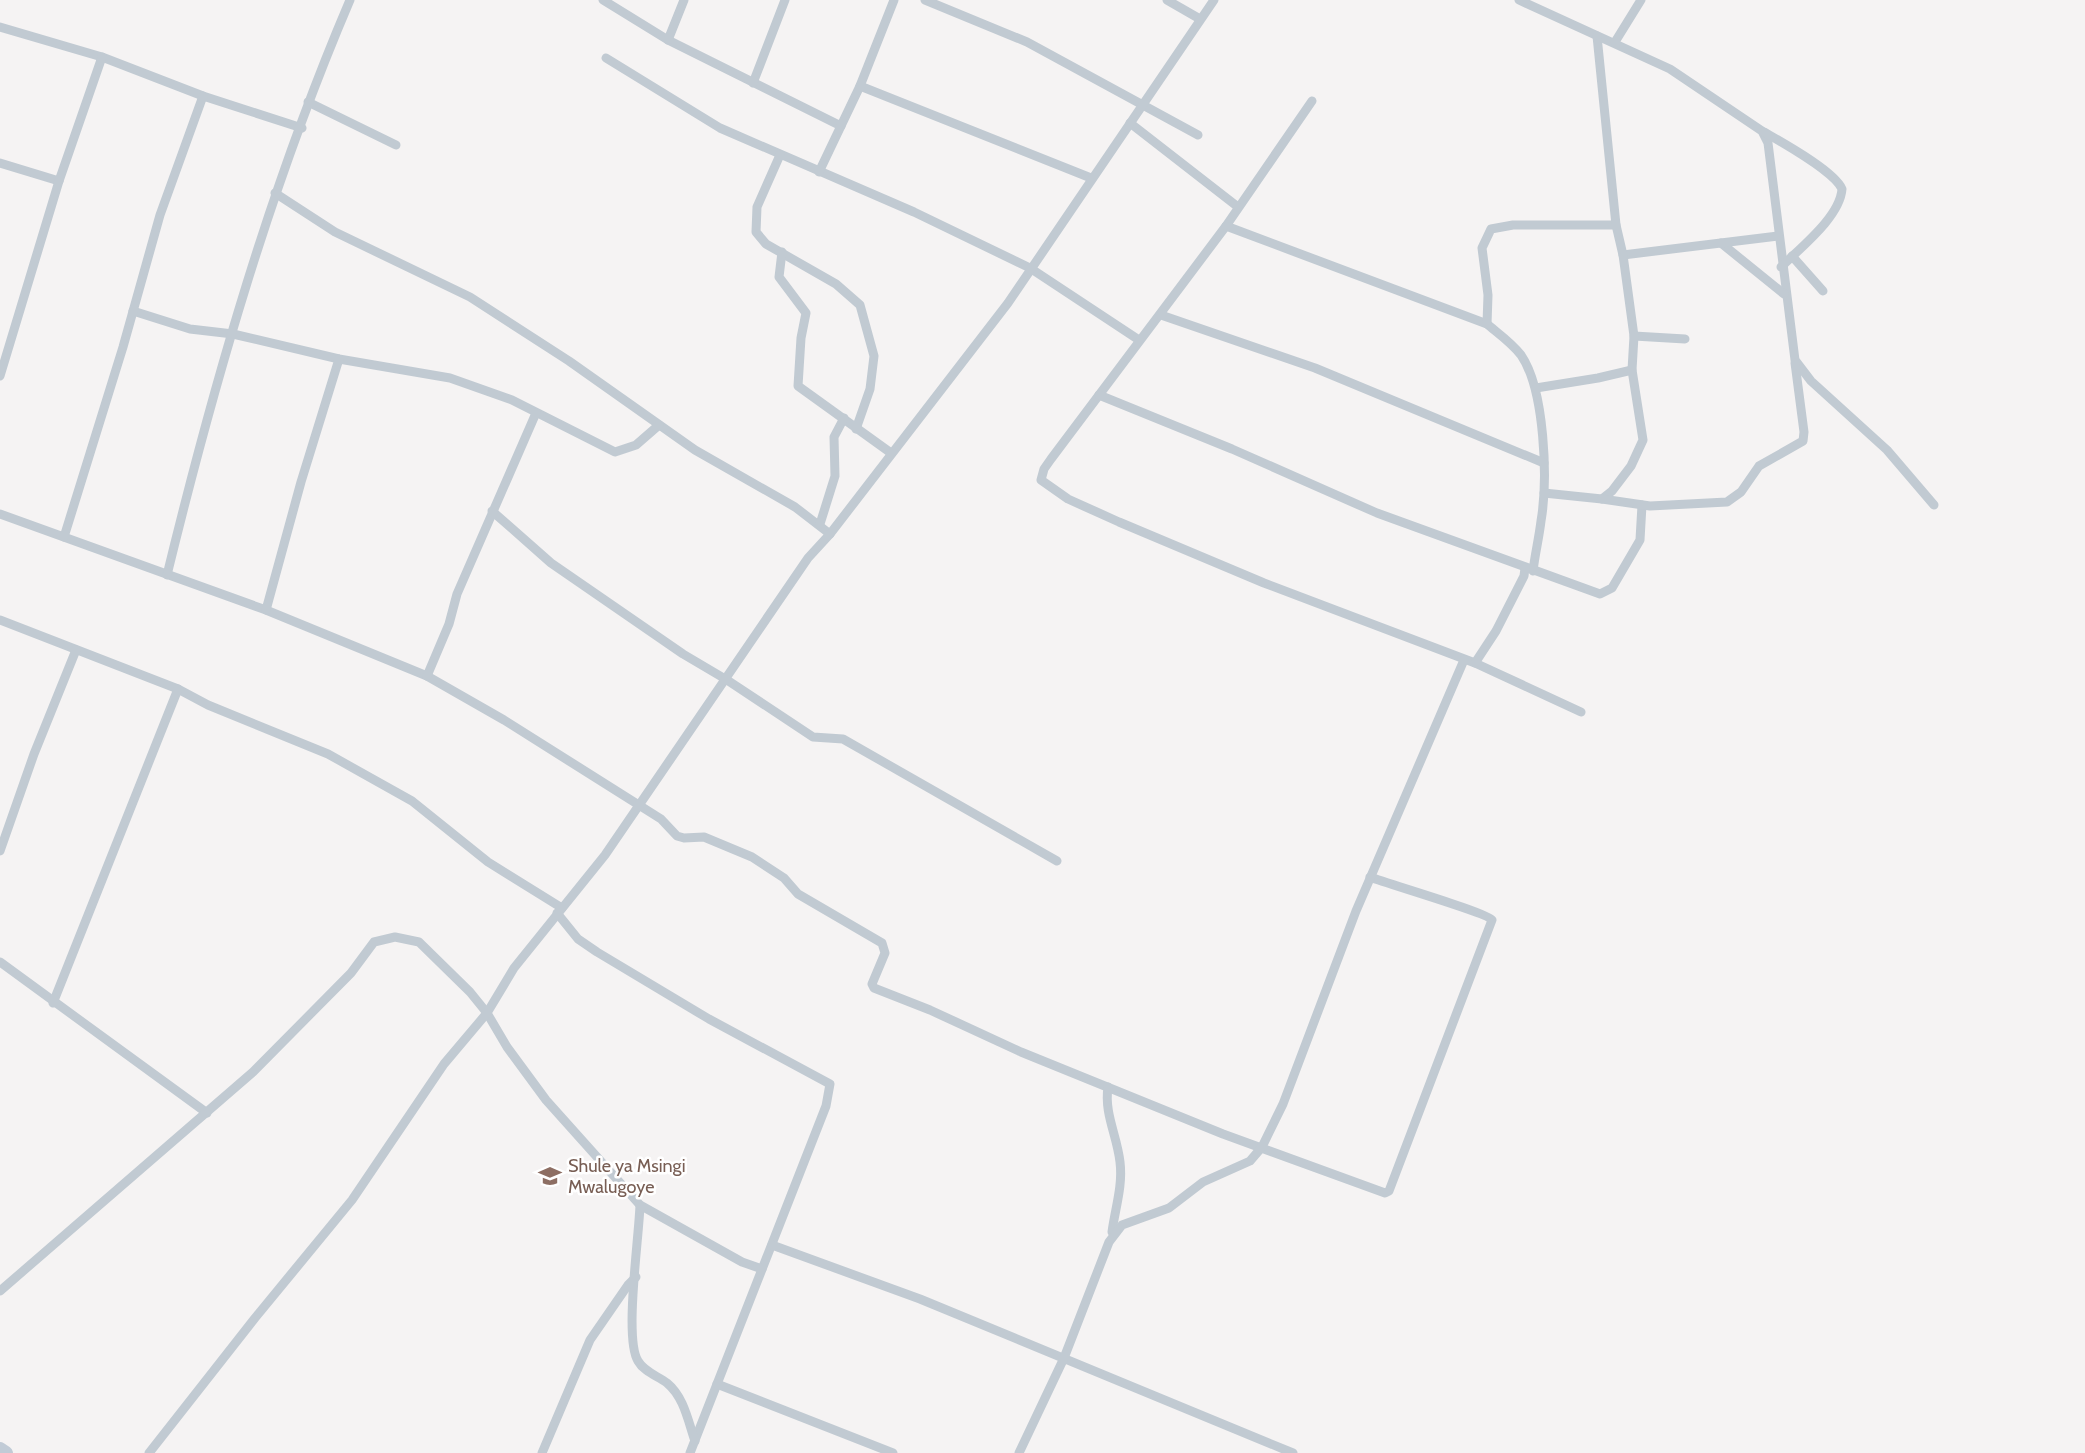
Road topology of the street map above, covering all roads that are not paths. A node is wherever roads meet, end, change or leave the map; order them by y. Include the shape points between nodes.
1 (603, 0) edge
2 (684, 0) edge
3 (784, 0) edge
4 (894, 0) edge
5 (925, 0) edge
6 (1167, 0) edge
7 (1214, 0) edge
8 (1520, 0) edge
9 (1641, 0) edge
10 (347, 1) edge
11 (1200, 19) junction
12 (0, 27) edge
13 (1597, 36) junction
14 (668, 40) junction
15 (1615, 42) junction
16 (102, 57) junction
17 (606, 58) dead end
18 (753, 83) junction
19 (860, 86) junction
20 (203, 96) junction
21 (1312, 101) dead end
22 (309, 102) junction
23 (1144, 104) junction
24 (1130, 123) junction
25 (841, 126) junction
26 (302, 128) junction
27 (1762, 131) junction
28 (1198, 135) dead end
29 (396, 145) dead end
30 (780, 156) junction
31 (0, 163) edge
32 (819, 172) junction
33 (1091, 178) junction
34 (59, 181) junction
35 (275, 192) junction
36 (1238, 207) junction
37 (1616, 225) junction
38 (1226, 226) junction
39 (1778, 236) junction
40 (1720, 243) junction
41 (782, 252) junction
42 (1623, 255) junction
43 (1792, 256) junction
44 (1030, 267) junction
45 (1781, 267) junction
46 (1823, 291) dead end
47 (1785, 294) junction
48 (134, 311) junction
49 (1161, 315) junction
50 (1487, 324) junction
51 (233, 334) junction
52 (1634, 336) junction
53 (1685, 339) dead end
54 (1139, 340) junction
55 (339, 359) junction
56 (1795, 360) junction
57 (1632, 370) junction
58 (0, 376) edge
59 (1536, 387) junction
60 (1099, 395) junction
61 (536, 413) junction
62 (844, 418) junction
63 (659, 425) junction
64 (856, 429) junction
65 (891, 453) junction
66 (1544, 463) junction
67 (1544, 493) junction
68 (1602, 499) junction
69 (1642, 505) junction
70 (1934, 505) dead end
71 (492, 511) junction
72 (0, 514) edge
73 (820, 524) junction
74 (830, 534) junction
75 (64, 537) junction
76 (1529, 570) junction
77 (167, 575) junction
78 (266, 610) junction
79 (0, 620) edge
80 (76, 650) junction
81 (1464, 660) junction
82 (1475, 663) junction
83 (427, 676) junction
84 (727, 680) junction
85 (178, 689) junction
86 (1581, 712) dead end
87 (639, 806) junction
88 (0, 851) edge
89 (1057, 861) dead end
90 (1370, 877) junction
91 (560, 910) junction
92 (0, 962) edge
93 (53, 1003) junction
94 (487, 1013) junction
95 (1108, 1087) junction
96 (207, 1113) junction
97 (1262, 1147) junction
98 (640, 1205) junction
99 (1111, 1238) junction
100 (772, 1245) junction
101 (762, 1269) junction
102 (636, 1278) junction
103 (0, 1291) edge
104 (1064, 1358) junction
105 (717, 1384) junction
106 (695, 1441) junction
107 (0, 1449) edge
108 (886, 1452) edge
109 (6, 1453) edge
110 (149, 1453) edge
111 (542, 1453) edge
112 (690, 1453) edge
113 (1019, 1453) edge
114 (1293, 1453) edge

1 - 14 street
2 - 14 street
3 - 18 street
4 - 19 street
5 - 23 street via 1004,31
6 - 11 street
7 - 11 street
8 - 13 street
9 - 15 street
10 - 22 street
11 - 23 street
12 - 16 street
13 - 15 street
13 - 37 street
14 - 18 street
15 - 27 street via 1670,69
16 - 20 street
16 - 34 street
17 - 30 street via 686,109
18 - 25 street
19 - 25 street
19 - 33 street
20 - 26 street
20 - 48 street via 160,215
21 - 36 street
22 - 26 street
22 - 29 street
23 - 24 street
23 - 28 street
24 - 33 street
24 - 36 street
25 - 32 street
26 - 35 street
27 - 39 street via 1768,143
27 - 43 street via 1809,160 1842,189 1840,202 1830,216
30 - 32 street
30 - 41 street via 755,219 759,238
31 - 34 street
32 - 44 street
33 - 44 street
34 - 58 street
35 - 51 street
35 - 63 street via 335,232 470,297 561,355
36 - 38 street
37 - 42 street
37 - 50 street via 1521,225 1491,229 1482,248
38 - 49 street
38 - 50 street
39 - 40 street
39 - 45 street
40 - 42 street
40 - 47 street
41 - 62 street via 779,277 806,313 798,386
41 - 64 street via 836,284 860,305 874,356 870,389
42 - 52 street
43 - 45 street
43 - 46 street
44 - 54 street
44 - 65 street via 980,340
45 - 47 street
47 - 56 street
48 - 51 street via 190,329
48 - 75 street
49 - 54 street
49 - 66 street via 1315,368
50 - 59 street via 1521,356
51 - 55 street
51 - 77 street via 201,439
52 - 53 street
52 - 57 street
54 - 60 street
55 - 61 street via 450,378 486,389
55 - 78 street
56 - 69 street via 1804,432 1800,444 1759,466 1741,492 1727,502
56 - 70 street via 1811,381 1887,450
57 - 59 street
57 - 68 street via 1642,445 1631,466
59 - 66 street
60 - 76 street via 1377,513
60 - 81 street via 1044,469 1041,480 1046,485 1119,522 1264,583
61 - 63 street via 615,452 636,445
61 - 71 street
62 - 64 street
62 - 73 street via 834,437 835,476
63 - 73 street
64 - 65 street
65 - 74 street
66 - 67 street
67 - 68 street
67 - 76 street
68 - 69 street
69 - 76 street via 1640,540 1609,592 1600,594
71 - 83 street
71 - 84 street via 551,564
72 - 75 street
73 - 74 street
74 - 84 street via 808,558
75 - 77 street
76 - 82 street
77 - 78 street
78 - 83 street
79 - 80 street
80 - 85 street
80 - 88 street
81 - 82 street
81 - 90 street
82 - 86 street
83 - 87 street
84 - 87 street
84 - 89 street via 814,738 843,739
85 - 91 street via 328,754 412,801 488,862
85 - 93 street
87 - 91 street
87 - 95 street via 662,819 677,836 704,837 752,857 784,878 798,894 882,943 885,953 872,984 874,988
90 - 97 street via 1283,1104
90 - 97 street via 1484,913 1492,920 1389,1191 1381,1193
91 - 94 street via 514,968
91 - 100 street via 578,939 597,952 709,1019 830,1084 826,1106
92 - 93 street
93 - 96 street
94 - 96 street via 419,942 383,938 374,942 351,973
94 - 98 street via 546,1100
94 - 110 street via 444,1064 352,1200
95 - 97 street
95 - 99 street via 1106,1109 1118,1146 1121,1172
96 - 103 street
97 - 99 street via 1250,1161 1203,1182 1169,1208 1122,1225
98 - 101 street via 742,1262
98 - 102 street
99 - 104 street
100 - 101 street
100 - 104 street via 920,1299
101 - 105 street
102 - 106 street via 633,1351 640,1365 675,1390
102 - 111 street via 590,1340
104 - 113 street
104 - 114 street
105 - 106 street
105 - 108 street
106 - 112 street
107 - 109 street

